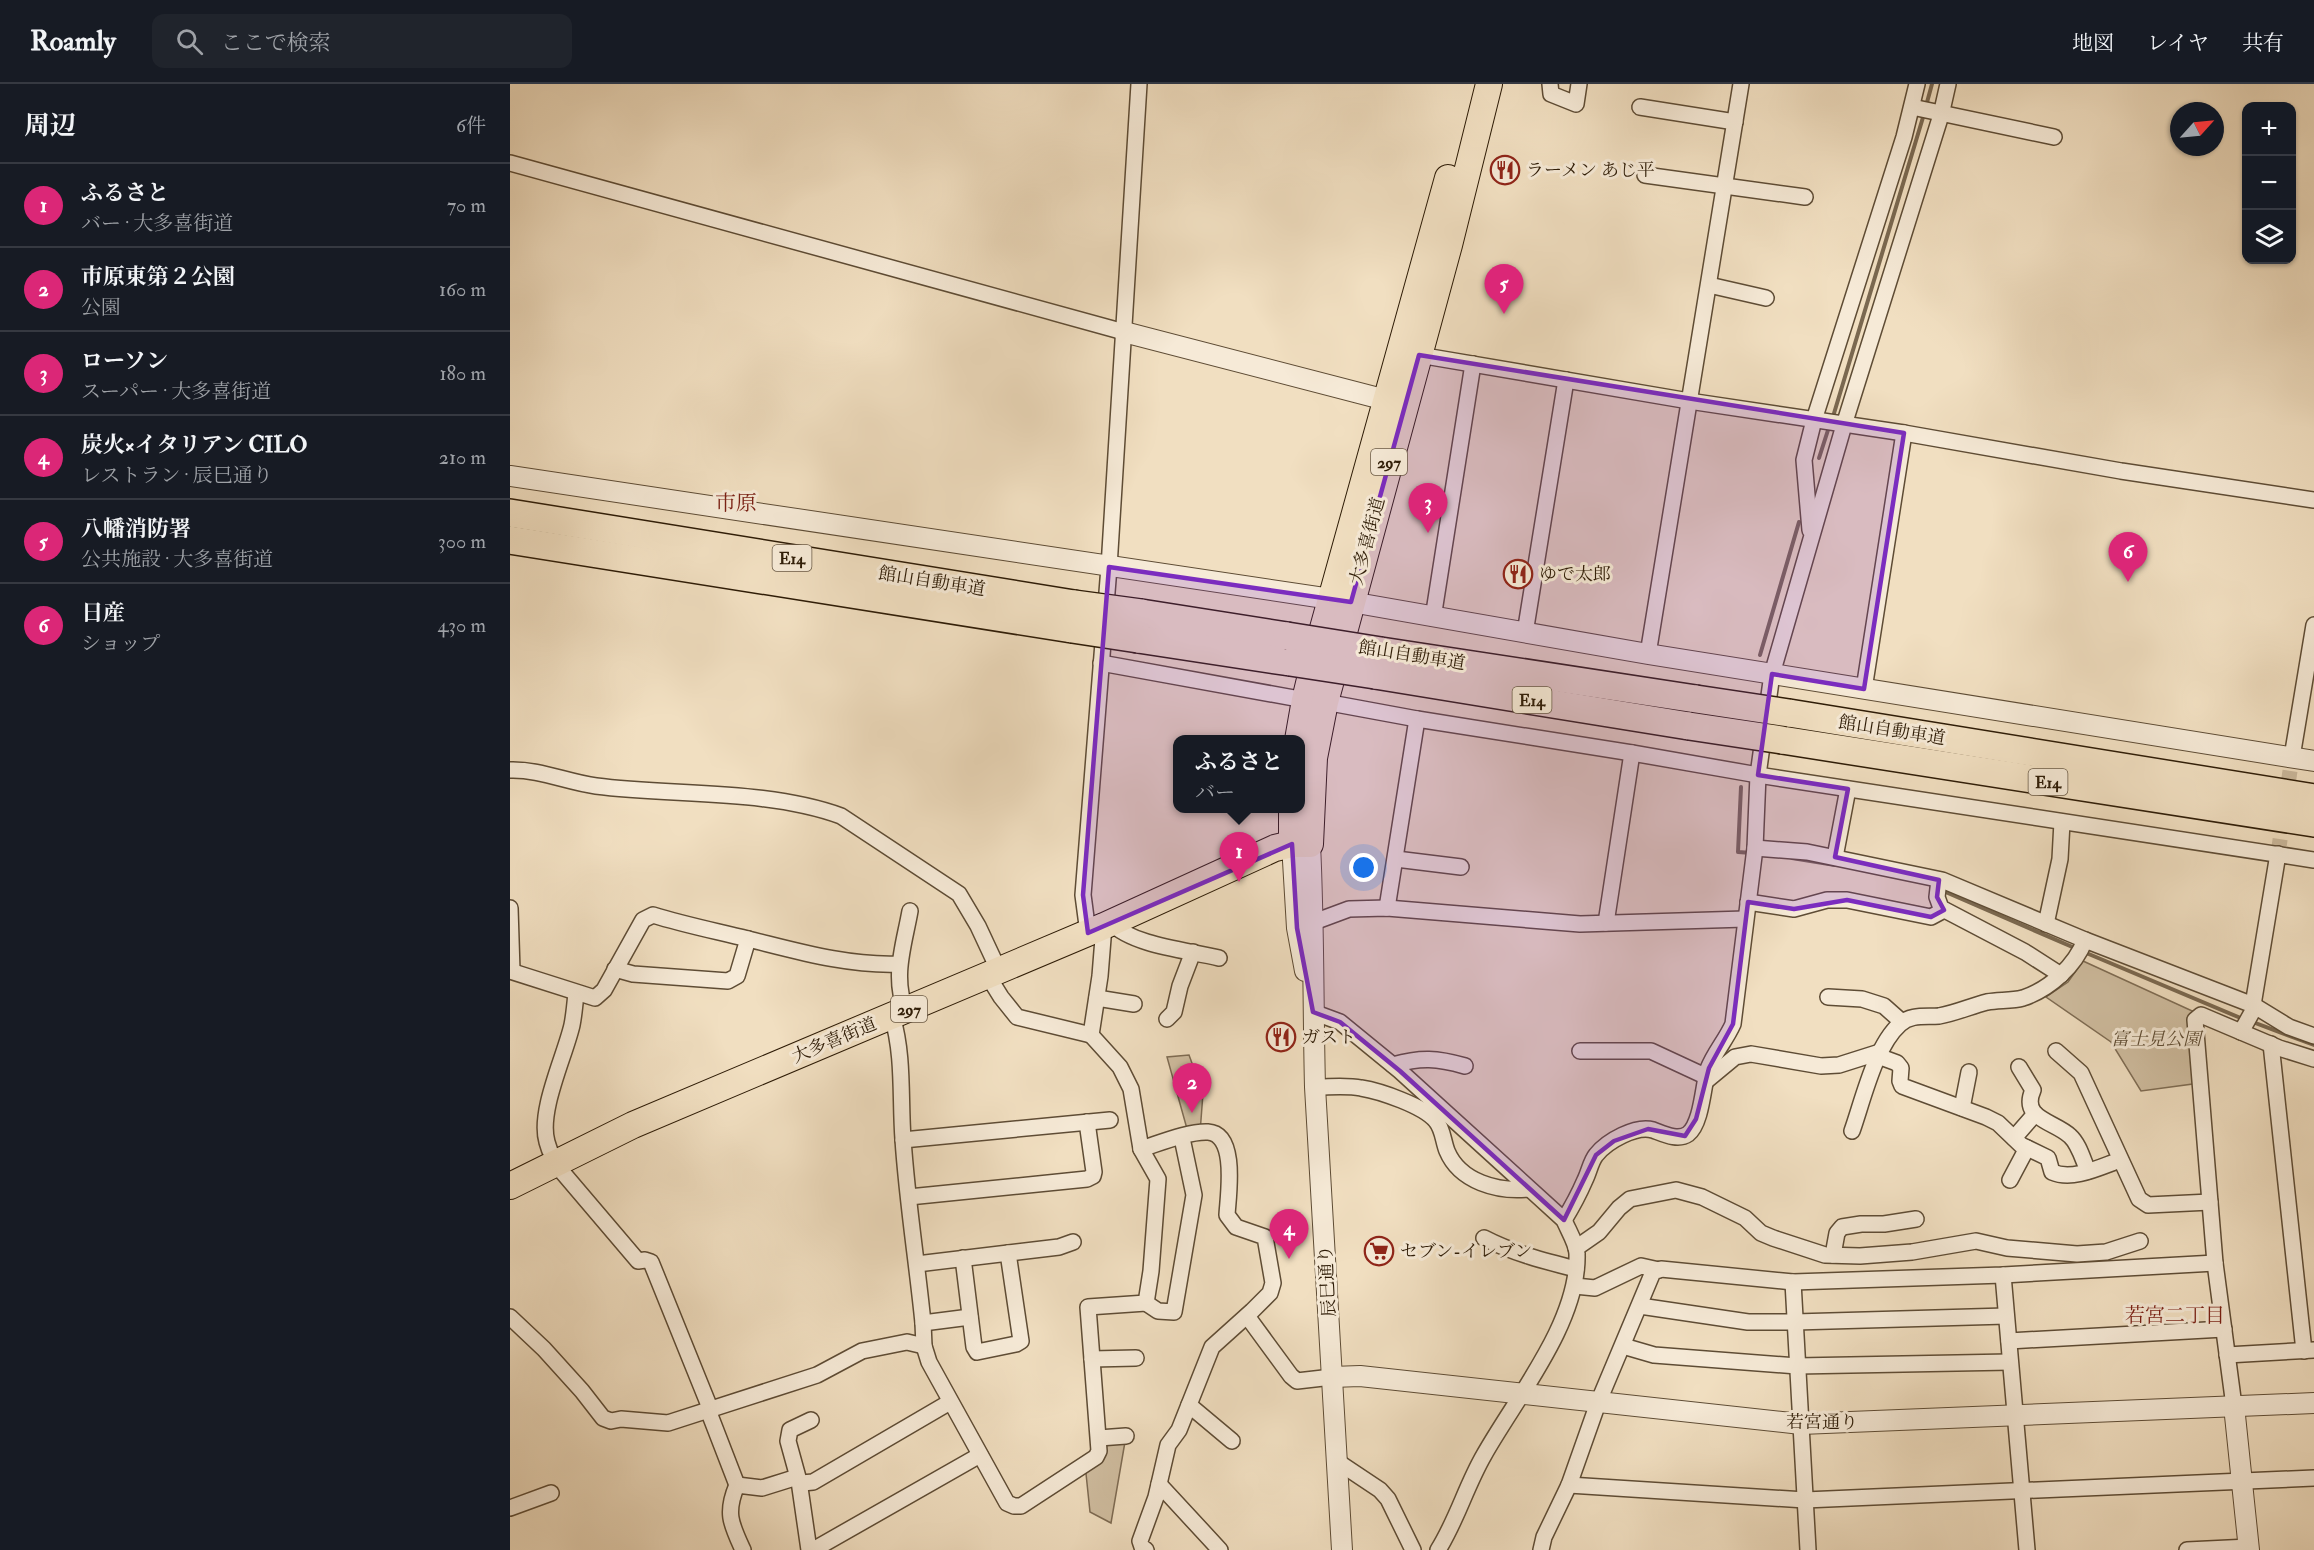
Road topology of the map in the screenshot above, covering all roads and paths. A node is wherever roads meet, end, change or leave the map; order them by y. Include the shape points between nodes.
1 (1139, 84) edge
2 (1474, 84) edge
3 (1489, 84) edge
4 (1550, 84) edge
5 (1579, 84) edge
6 (1741, 84) edge
7 (1917, 84) edge
8 (1948, 84) edge
9 (1640, 107) dead end
10 (1912, 107) junction
11 (1941, 115) junction
12 (1735, 122) junction
13 (2054, 137) dead end
14 (510, 163) edge
15 (1646, 176) dead end
16 (1725, 186) junction
17 (1805, 197) dead end
18 (1709, 285) junction
19 (1766, 298) dead end
20 (1124, 332) junction
21 (1419, 355) junction
22 (1473, 364) junction
23 (1566, 380) junction
24 (1386, 400) junction
25 (1689, 401) junction
26 (1814, 420) junction
27 (1844, 425) junction
28 (1904, 433) junction
29 (510, 476) edge
30 (2314, 500) edge
31 (510, 513) edge
32 (1811, 539) junction
33 (510, 540) edge
34 (1109, 567) junction
35 (1341, 601) junction
36 (1073, 617) junction
37 (1433, 618) junction
38 (2314, 625) edge
39 (1525, 633) junction
40 (1648, 654) junction
41 (1101, 663) junction
42 (1378, 663) junction
43 (1772, 674) junction
44 (1864, 688) junction
45 (1315, 701) junction
46 (1417, 719) junction
47 (1300, 735) edge
48 (1632, 753) junction
49 (2292, 757) junction
50 (2314, 761) edge
51 (510, 770) edge
52 (1758, 775) junction
53 (1848, 789) junction
54 (2314, 798) edge
55 (1293, 813) edge
56 (2062, 822) junction
57 (2314, 823) edge
58 (1301, 844) junction
59 (1755, 848) junction
60 (2278, 854) junction
61 (1835, 858) junction
62 (1396, 859) junction
63 (2314, 860) edge
64 (1461, 867) dead end
65 (1939, 880) junction
66 (1748, 902) junction
67 (510, 908) edge
68 (1387, 908) junction
69 (1944, 910) junction
70 (910, 911) dead end
71 (1745, 919) junction
72 (1314, 922) junction
73 (1606, 923) junction
74 (2046, 924) junction
75 (1101, 928) junction
76 (748, 939) junction
77 (2085, 940) junction
78 (1193, 952) junction
79 (1219, 958) dead end
80 (899, 964) junction
81 (615, 969) junction
82 (511, 971) edge
83 (993, 973) junction
84 (2061, 975) junction
85 (576, 993) junction
86 (1828, 997) dead end
87 (1096, 998) junction
88 (1134, 1005) dead end
89 (2254, 1006) junction
90 (1313, 1012) junction
91 (899, 1013) junction
92 (1167, 1019) dead end
93 (1902, 1022) junction
94 (2241, 1032) junction
95 (1091, 1035) junction
96 (2314, 1036) edge
97 (2271, 1044) junction
98 (1580, 1051) dead end
99 (2056, 1051) dead end
100 (1879, 1054) junction
101 (2314, 1059) edge
102 (1393, 1065) junction
103 (1465, 1066) dead end
104 (2019, 1066) dead end
105 (1969, 1072) dead end
106 (1706, 1079) junction
107 (1315, 1087) junction
108 (1962, 1108) junction
109 (2035, 1114) junction
110 (1110, 1120) dead end
111 (1087, 1122) junction
112 (1852, 1131) dead end
113 (1182, 1137) junction
114 (2014, 1138) junction
115 (903, 1140) junction
116 (2027, 1148) junction
117 (1141, 1149) junction
118 (2120, 1161) junction
119 (555, 1162) junction
120 (2088, 1171) junction
121 (2010, 1180) dead end
122 (510, 1186) edge
123 (1528, 1189) junction
124 (909, 1197) junction
125 (2210, 1202) junction
126 (1916, 1219) dead end
127 (1564, 1220) junction
128 (1484, 1238) dead end
129 (2140, 1241) dead end
130 (1073, 1242) dead end
131 (1576, 1248) junction
132 (1008, 1253) junction
133 (1833, 1255) junction
134 (963, 1258) junction
135 (2215, 1263) junction
136 (917, 1264) junction
137 (1576, 1269) junction
138 (1659, 1270) junction
139 (2003, 1275) junction
140 (1793, 1282) junction
141 (1575, 1286) junction
142 (1146, 1303) junction
143 (1640, 1306) junction
144 (1247, 1316) junction
145 (2006, 1316) junction
146 (510, 1317) edge
147 (970, 1317) junction
148 (1795, 1322) junction
149 (923, 1323) junction
150 (2224, 1329) junction
151 (2009, 1341) junction
152 (924, 1346) junction
153 (1623, 1346) junction
154 (2309, 1350) edge
155 (2227, 1355) junction
156 (1136, 1358) dead end
157 (1092, 1359) junction
158 (2010, 1362) junction
159 (1797, 1366) junction
160 (1332, 1377) junction
161 (1520, 1395) junction
162 (950, 1402) junction
163 (1599, 1403) junction
164 (2314, 1403) edge
165 (1190, 1405) junction
166 (2234, 1406) junction
167 (708, 1410) junction
168 (2015, 1415) junction
169 (811, 1420) dead end
170 (1801, 1424) junction
171 (1126, 1436) dead end
172 (1099, 1438) junction
173 (1232, 1442) dead end
174 (980, 1455) junction
175 (1338, 1462) junction
176 (2314, 1478) edge
177 (799, 1481) junction
178 (2242, 1482) junction
179 (1159, 1484) junction
180 (737, 1485) junction
181 (1569, 1485) junction
182 (2022, 1491) junction
183 (551, 1493) dead end
184 (1805, 1500) junction
185 (510, 1508) edge
186 (2249, 1548) edge
187 (743, 1550) edge
188 (811, 1550) edge
189 (1146, 1550) edge
190 (1220, 1550) edge
191 (1342, 1550) edge
192 (1413, 1550) edge
193 (1438, 1550) edge
194 (1541, 1550) edge
195 (1808, 1550) edge
196 (2027, 1550) edge
197 (2187, 1550) edge

1 - 20 street
2 - 24 highway, 大多喜街道 / 297
3 - 21 highway, 大多喜街道 / 297
4 - 5 street via 1551,94 1576,104
6 - 12 street
7 - 10 street
8 - 11 street
9 - 12 street
10 - 11 street
10 - 26 street
11 - 13 street
11 - 27 street
12 - 16 street
14 - 20 street
15 - 16 street
16 - 17 street
16 - 18 street
18 - 19 street
18 - 25 street
20 - 24 street
20 - 34 street
21 - 22 street
21 - 35 highway, 大多喜街道 / 297
22 - 23 street
22 - 37 street
23 - 25 street
23 - 39 street
24 - 35 highway, 大多喜街道 / 297
25 - 26 street
25 - 40 street
26 - 27 street
26 - 32 street via 1804,460
27 - 28 street
27 - 32 street
28 - 30 street
28 - 44 street
29 - 34 street
31 - 36 highway, 館山自動車道 / E14
32 - 43 street
33 - 36 highway, 館山自動車道 / E14
34 - 35 street
34 - 41 street
35 - 37 street
35 - 45 highway, 大多喜街道 / 297
36 - 42 highway, 館山自動車道 / E14, bridge
37 - 39 street
38 - 49 street
39 - 40 street
40 - 43 street
41 - 45 street
41 - 75 street via 1083,895
42 - 54 highway, 館山自動車道 / E14, bridge via 1696,699
42 - 57 highway, 館山自動車道 / E14, bridge via 1689,726
43 - 44 street
43 - 52 street
44 - 49 street
45 - 46 street
45 - 47 highway, 大多喜街道 / 297
45 - 58 highway, 大多喜街道 / 297 via 1314,758
46 - 48 street
46 - 62 street
48 - 52 street
48 - 73 street
49 - 50 street
51 - 83 street via 594,786 786,803 841,816 959,894 978,926
52 - 53 street
52 - 59 street
53 - 56 street
53 - 61 street
55 - 58 highway
56 - 60 street
56 - 74 street via 2060,859
58 - 72 street, 辰巳通り
58 - 75 highway, 大多喜街道 / 297 via 1275,848
58 - 90 street, 辰巳通り via 1297,928
59 - 61 street
59 - 66 street
60 - 63 street
60 - 89 street
61 - 65 street
62 - 64 street
62 - 68 street
65 - 69 street via 1937,897
65 - 74 street
66 - 69 street via 1794,909 1827,900 1847,900 1931,917
66 - 71 street
67 - 82 street
68 - 72 street via 1349,909
68 - 73 street
69 - 84 street
70 - 80 street
71 - 73 street
71 - 106 street via 1732,1024
72 - 90 street, 辰巳通り
74 - 77 street
75 - 78 street
75 - 83 highway, 大多喜街道 / 297
75 - 87 street
76 - 80 street via 844,961
76 - 81 street via 737,976 728,981 633,974
76 - 81 street via 649,915
77 - 84 street
77 - 89 street
78 - 79 street
78 - 92 street via 1173,1012
80 - 91 street
81 - 85 street via 595,998
82 - 85 street
83 - 91 highway, 大多喜街道 / 297
83 - 95 street via 1000,997 1017,1017
84 - 93 street via 2025,997 1988,1002 1944,1015 1914,1016
85 - 119 street via 572,1026 547,1116 546,1140
86 - 93 street via 1884,1005
87 - 88 street
87 - 95 street
89 - 94 street
89 - 96 street via 2289,1027
90 - 102 street via 1340,1022
90 - 107 street, 辰巳通り
91 - 115 street via 896,1028
91 - 119 highway, 大多喜街道 / 297
93 - 100 street
94 - 97 street
94 - 125 street via 2201,1015 2195,1020
95 - 117 street via 1120,1067 1131,1089
97 - 101 street
97 - 154 street
98 - 106 street via 1651,1051
99 - 118 street via 2081,1073
100 - 106 street via 1821,1066 1751,1054 1735,1057
100 - 108 street via 1901,1068 1902,1086
100 - 112 street
102 - 103 street via 1412,1059 1438,1058
102 - 123 street
104 - 109 street via 2033,1090 2028,1100
105 - 108 street
106 - 127 street via 1691,1131 1676,1137 1648,1129 1614,1141 1596,1155
107 - 123 street via 1361,1088 1405,1101 1436,1120 1452,1162 1462,1172 1509,1191
107 - 160 street, 辰巳通り
108 - 114 street via 1998,1123
109 - 114 street
109 - 120 street via 2070,1136
110 - 111 street
111 - 115 street
111 - 124 street via 1094,1172 1088,1179
113 - 117 street
113 - 142 street via 1194,1195 1174,1312 1158,1311
113 - 144 street via 1211,1132 1219,1137 1231,1168 1227,1215 1236,1227 1265,1237 1267,1242 1273,1283 1269,1293
114 - 116 street
115 - 124 street
116 - 120 street via 2048,1158 2052,1172 2074,1175
116 - 121 street
117 - 142 street via 1158,1179
118 - 120 street
118 - 125 street via 2139,1198 2148,1205
119 - 122 highway, 大多喜街道 / 297
119 - 167 street via 638,1261 651,1263
123 - 127 street
124 - 136 street
125 - 135 street
126 - 133 street via 1842,1227
127 - 131 street
128 - 137 street via 1539,1260
129 - 133 street via 2106,1252 2077,1254 1976,1241 1912,1252
130 - 132 street
131 - 133 street via 1599,1232 1630,1199 1676,1190 1702,1197 1745,1218 1773,1238
131 - 137 street
132 - 134 street
132 - 147 street via 1021,1341 977,1352
134 - 136 street
134 - 147 street
135 - 139 street
135 - 150 street
136 - 149 street
137 - 141 street
138 - 140 street
138 - 141 street via 1641,1266 1595,1288
138 - 143 street via 1653,1272
139 - 140 street
139 - 145 street
140 - 148 street
141 - 161 street via 1542,1362
142 - 157 street via 1088,1307
143 - 148 street via 1748,1322
143 - 153 street
144 - 160 street via 1291,1377 1297,1381
144 - 165 street via 1212,1347
145 - 148 street
145 - 151 street
146 - 167 street via 544,1349 603,1418 668,1423
147 - 149 street
148 - 159 street
149 - 152 street
150 - 151 street
150 - 155 street
151 - 158 street
152 - 162 street
152 - 167 street via 907,1342 862,1351 817,1375
153 - 159 street via 1654,1355
153 - 163 street
154 - 155 street
155 - 166 street
156 - 157 street
157 - 172 street
158 - 159 street
158 - 168 street
159 - 170 street
160 - 161 street, 若宮通り via 1360,1376
160 - 175 street, 辰巳通り
161 - 163 street, 若宮通り
161 - 193 street via 1482,1458
162 - 174 street
162 - 177 street via 813,1482
163 - 170 street, 若宮通り
163 - 181 street
164 - 166 street, 若宮通り
165 - 173 street
165 - 179 street via 1168,1445
166 - 168 street, 若宮通り
166 - 178 street
167 - 180 street
168 - 170 street, 若宮通り
168 - 182 street
169 - 177 street via 790,1430 788,1435
170 - 184 street
171 - 172 street
172 - 174 street via 1096,1457 1021,1506 1007,1503
174 - 188 street
175 - 191 street, 辰巳通り
175 - 192 street via 1388,1499
176 - 178 street
177 - 180 street via 794,1478 762,1488
177 - 188 street
178 - 182 street
178 - 186 street
179 - 189 street via 1140,1541
179 - 190 street
180 - 187 street via 731,1499 731,1527
181 - 184 street
181 - 194 street
182 - 184 street
182 - 196 street
183 - 185 street
184 - 195 street
186 - 197 street

